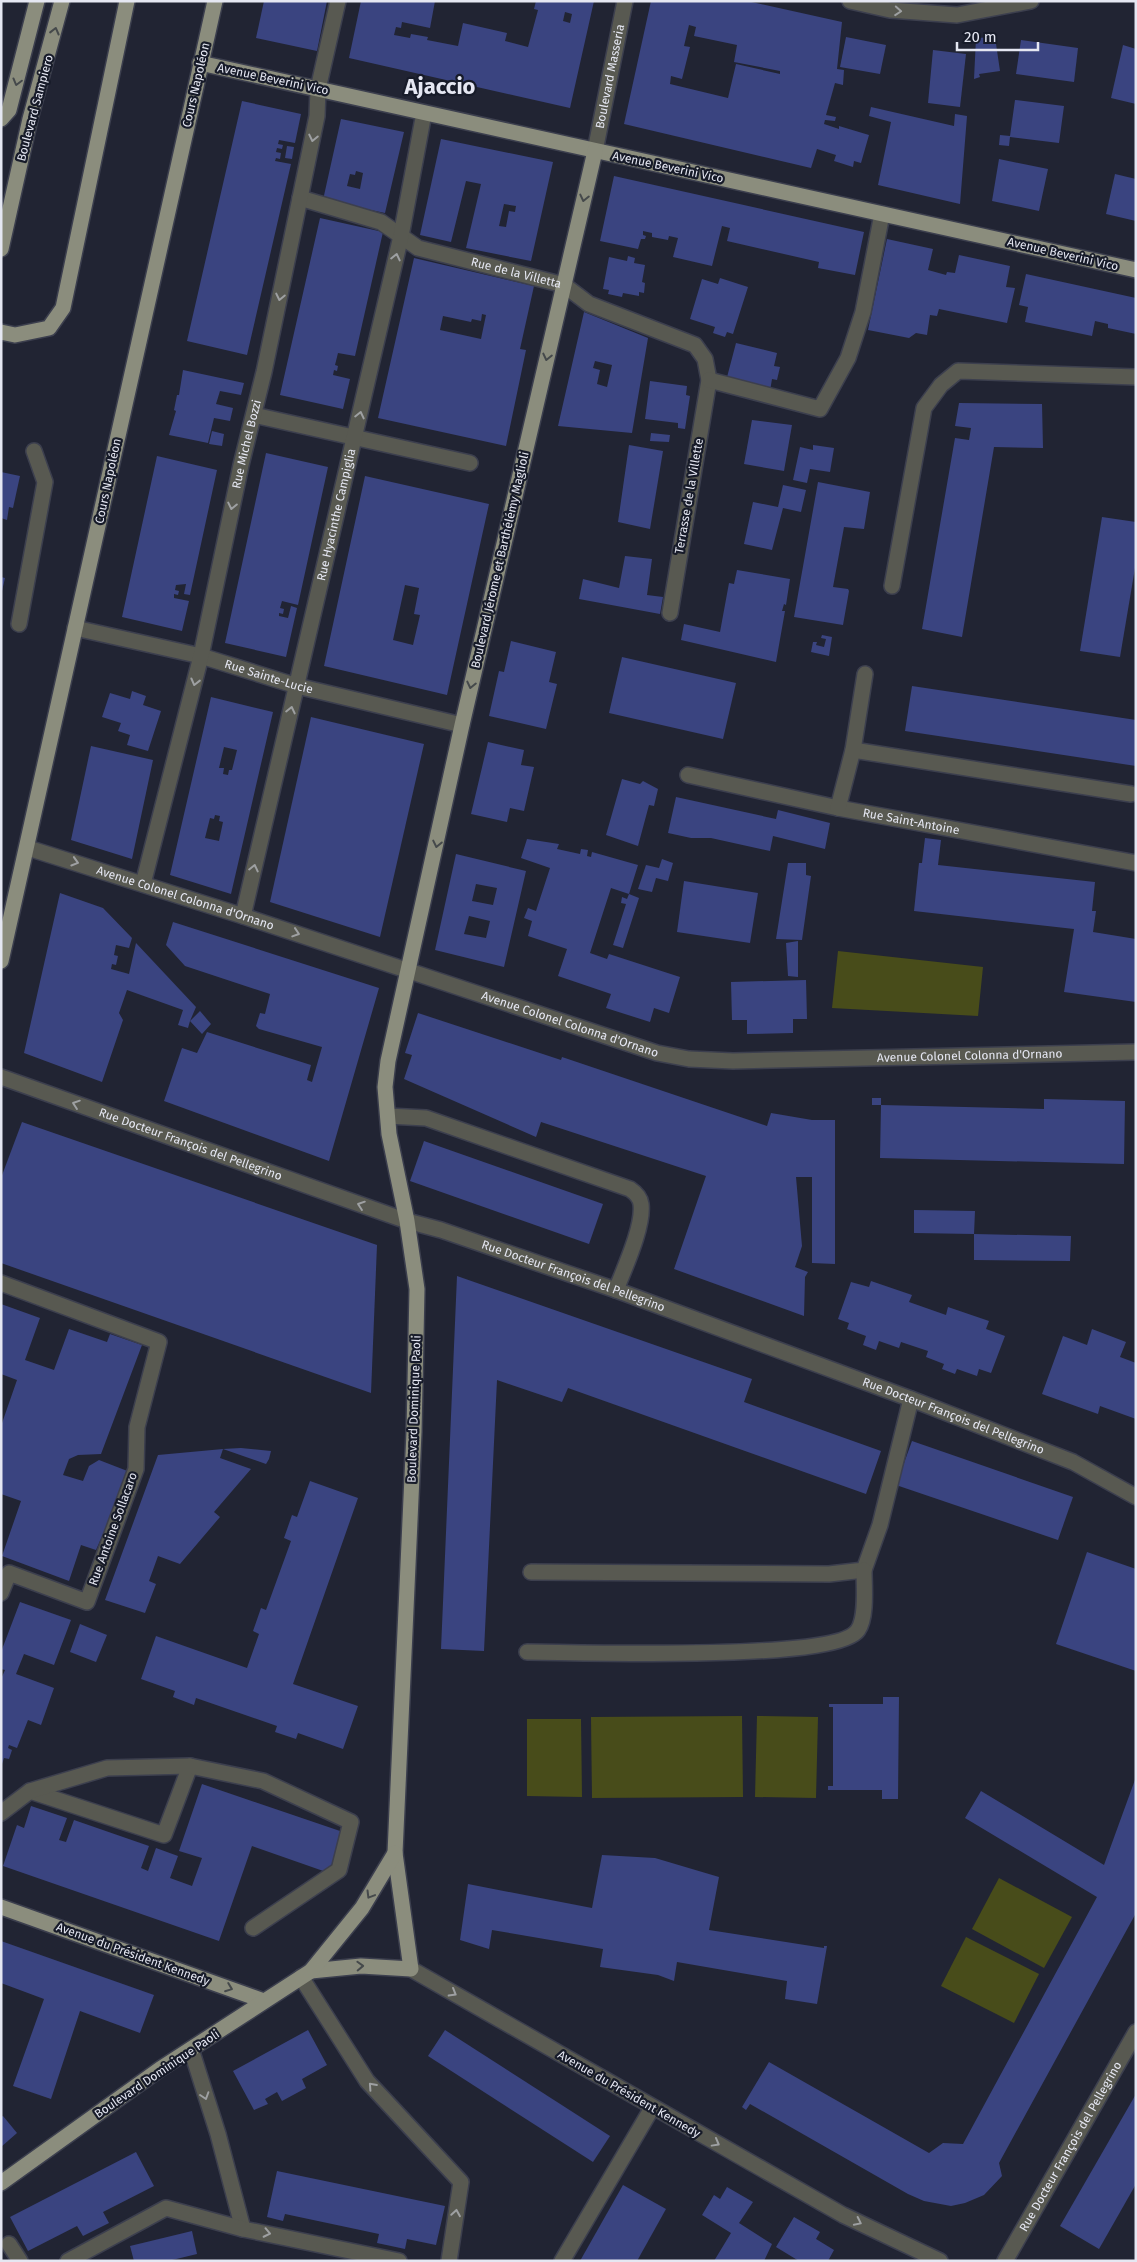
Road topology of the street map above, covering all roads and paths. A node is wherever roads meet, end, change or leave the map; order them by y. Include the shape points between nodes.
1 (37, 1) edge
2 (62, 1) edge
3 (126, 1) edge
4 (215, 1) edge
5 (338, 1) edge
6 (625, 1) edge
7 (850, 1) edge
8 (1031, 1) edge
9 (200, 63) junction
10 (318, 89) junction
11 (424, 113) junction
12 (1, 119) edge
13 (594, 151) junction
14 (300, 198) junction
15 (5, 212) edge
16 (882, 214) junction
17 (401, 236) junction
18 (1, 249) edge
19 (1136, 270) edge
20 (564, 285) junction
21 (1, 332) edge
22 (1136, 377) edge
23 (709, 380) junction
24 (254, 415) junction
25 (355, 438) junction
26 (34, 451) dead end
27 (470, 463) dead end
28 (892, 586) dead end
29 (670, 613) dead end
30 (19, 624) dead end
31 (75, 628) junction
32 (201, 656) junction
33 (866, 674) dead end
34 (296, 686) junction
35 (462, 725) junction
36 (853, 750) junction
37 (688, 775) dead end
38 (1131, 794) dead end
39 (838, 808) junction
40 (28, 848) junction
41 (1136, 863) edge
42 (143, 884) junction
43 (243, 916) junction
44 (1, 960) edge
45 (409, 971) junction
46 (1136, 1052) edge
47 (1, 1077) edge
48 (388, 1116) junction
49 (408, 1221) junction
50 (1, 1283) edge
51 (616, 1290) junction
52 (911, 1399) junction
53 (1136, 1497) edge
54 (864, 1570) junction
55 (530, 1572) dead end
56 (1, 1593) edge
57 (527, 1652) dead end
58 (190, 1766) junction
59 (30, 1791) junction
60 (1, 1813) edge
61 (394, 1853) junction
62 (1, 1907) edge
63 (253, 1928) dead end
64 (411, 1969) junction
65 (306, 1974) junction
66 (264, 2001) junction
67 (1136, 2032) edge
68 (191, 2049) junction
69 (652, 2108) junction
70 (3, 2184) edge
71 (243, 2228) junction
72 (9, 2244) dead end
73 (20, 2261) edge
74 (68, 2261) edge
75 (399, 2261) edge
76 (449, 2261) edge
77 (562, 2261) edge
78 (940, 2261) edge
79 (1005, 2261) edge

1 -> 12 main road, Boulevard Sampiero via 9,110
15 -> 2 main road, Boulevard Sampiero
3 - 21 main road via 63,308 49,328 15,335
4 - 9 main road, Cours Napoléon
5 - 10 street, Rue Michel Bozzi
6 - 13 street, Boulevard Masseria
7 -> 8 street via 890,10 957,15
9 - 10 main road, Avenue Beverini Vico
9 - 31 main road, Cours Napoléon
10 - 11 main road, Avenue Beverini Vico
10 -> 14 street, Rue Michel Bozzi via 317,116
11 - 13 main road, Avenue Beverini Vico
11 - 17 street, Rue Hyacinthe Campiglia
13 - 16 main road, Avenue Beverini Vico
13 -> 20 main road, Boulevard Jérome et Barthélémy Maglioli
14 - 17 street, Rue de la Villetta via 370,217
14 -> 24 street, Rue Michel Bozzi
15 - 18 main road, Boulevard Sampiero
16 - 19 main road, Avenue Beverini Vico
16 - 23 street via 862,312 848,358 820,409
17 - 20 street, Rue de la Villetta via 418,248
25 -> 17 street, Rue Hyacinthe Campiglia
20 - 23 street, Rue de la Villetta via 589,304 695,345 705,359
20 -> 35 main road, Boulevard Jérome et Barthélémy Maglioli
22 - 28 street via 958,371 941,385 924,408
23 - 29 street, Terrasse de la Villette
24 - 25 street
24 -> 32 street, Rue Michel Bozzi
25 - 27 street
25 - 34 street, Rue Hyacinthe Campiglia
26 - 30 street via 46,482
31 - 32 street, Rue Sainte-Lucie
31 - 40 main road, Cours Napoléon
32 - 34 street, Rue Sainte-Lucie
32 -> 42 street, Rue Michel Bozzi
33 - 36 street
34 - 35 street, Rue Sainte-Lucie
43 -> 34 street, Rue Hyacinthe Campiglia
35 -> 45 main road, Boulevard Jérome et Barthélémy Maglioli
36 - 38 street
36 - 39 street
37 - 39 street, Rue Saint-Antoine
39 - 41 street, Rue Saint-Antoine
40 -> 42 street, Avenue Colonel Colonna d'Ornano
40 - 44 main road, Cours Napoléon
42 - 43 street, Avenue Colonel Colonna d'Ornano
43 -> 45 street, Avenue Colonel Colonna d'Ornano
45 - 46 street, Avenue Colonel Colonna d'Ornano via 657,1052 689,1059 733,1061
45 - 48 main road, Boulevard Dominique Paoli via 388,1062 385,1087
49 -> 47 street, Rue Docteur François del Pellegrino
48 - 49 main road, Boulevard Dominique Paoli via 394,1162
48 - 51 street via 426,1118 638,1194 641,1204 639,1222
49 - 51 street, Rue Docteur François del Pellegrino
49 - 61 main road, Boulevard Dominique Paoli via 417,1299 414,1432
50 - 56 street, Rue Antoine Sollacaro via 159,1342 136,1427 136,1469 87,1602 9,1573
51 - 52 street, Rue Docteur François del Pellegrino
52 - 53 street, Rue Docteur François del Pellegrino via 1073,1462
52 - 54 street via 880,1525
54 - 55 street via 829,1574
54 - 57 street via 862,1620 857,1631 849,1638 822,1645 769,1651
58 - 59 street via 107,1768
58 - 59 street via 164,1835
58 - 63 street via 263,1781 351,1822 338,1870
59 - 60 street
61 - 64 main road, Boulevard Dominique Paoli
61 -> 65 main road via 362,1908
62 -> 66 main road, Avenue du Président Kennedy
65 -> 64 main road, Avenue du Président Kennedy via 362,1966
64 -> 69 street, Avenue du Président Kennedy
65 - 66 main road, Boulevard Dominique Paoli
76 -> 65 street via 461,2182 367,2081
66 - 68 main road, Boulevard Dominique Paoli
67 - 79 street, Rue Docteur François del Pellegrino
68 - 70 main road, Boulevard Dominique Paoli
68 -> 71 street
69 - 77 street
69 -> 78 street, Avenue du Président Kennedy via 843,2215
71 - 74 street via 166,2208
71 -> 75 street
72 - 73 street

